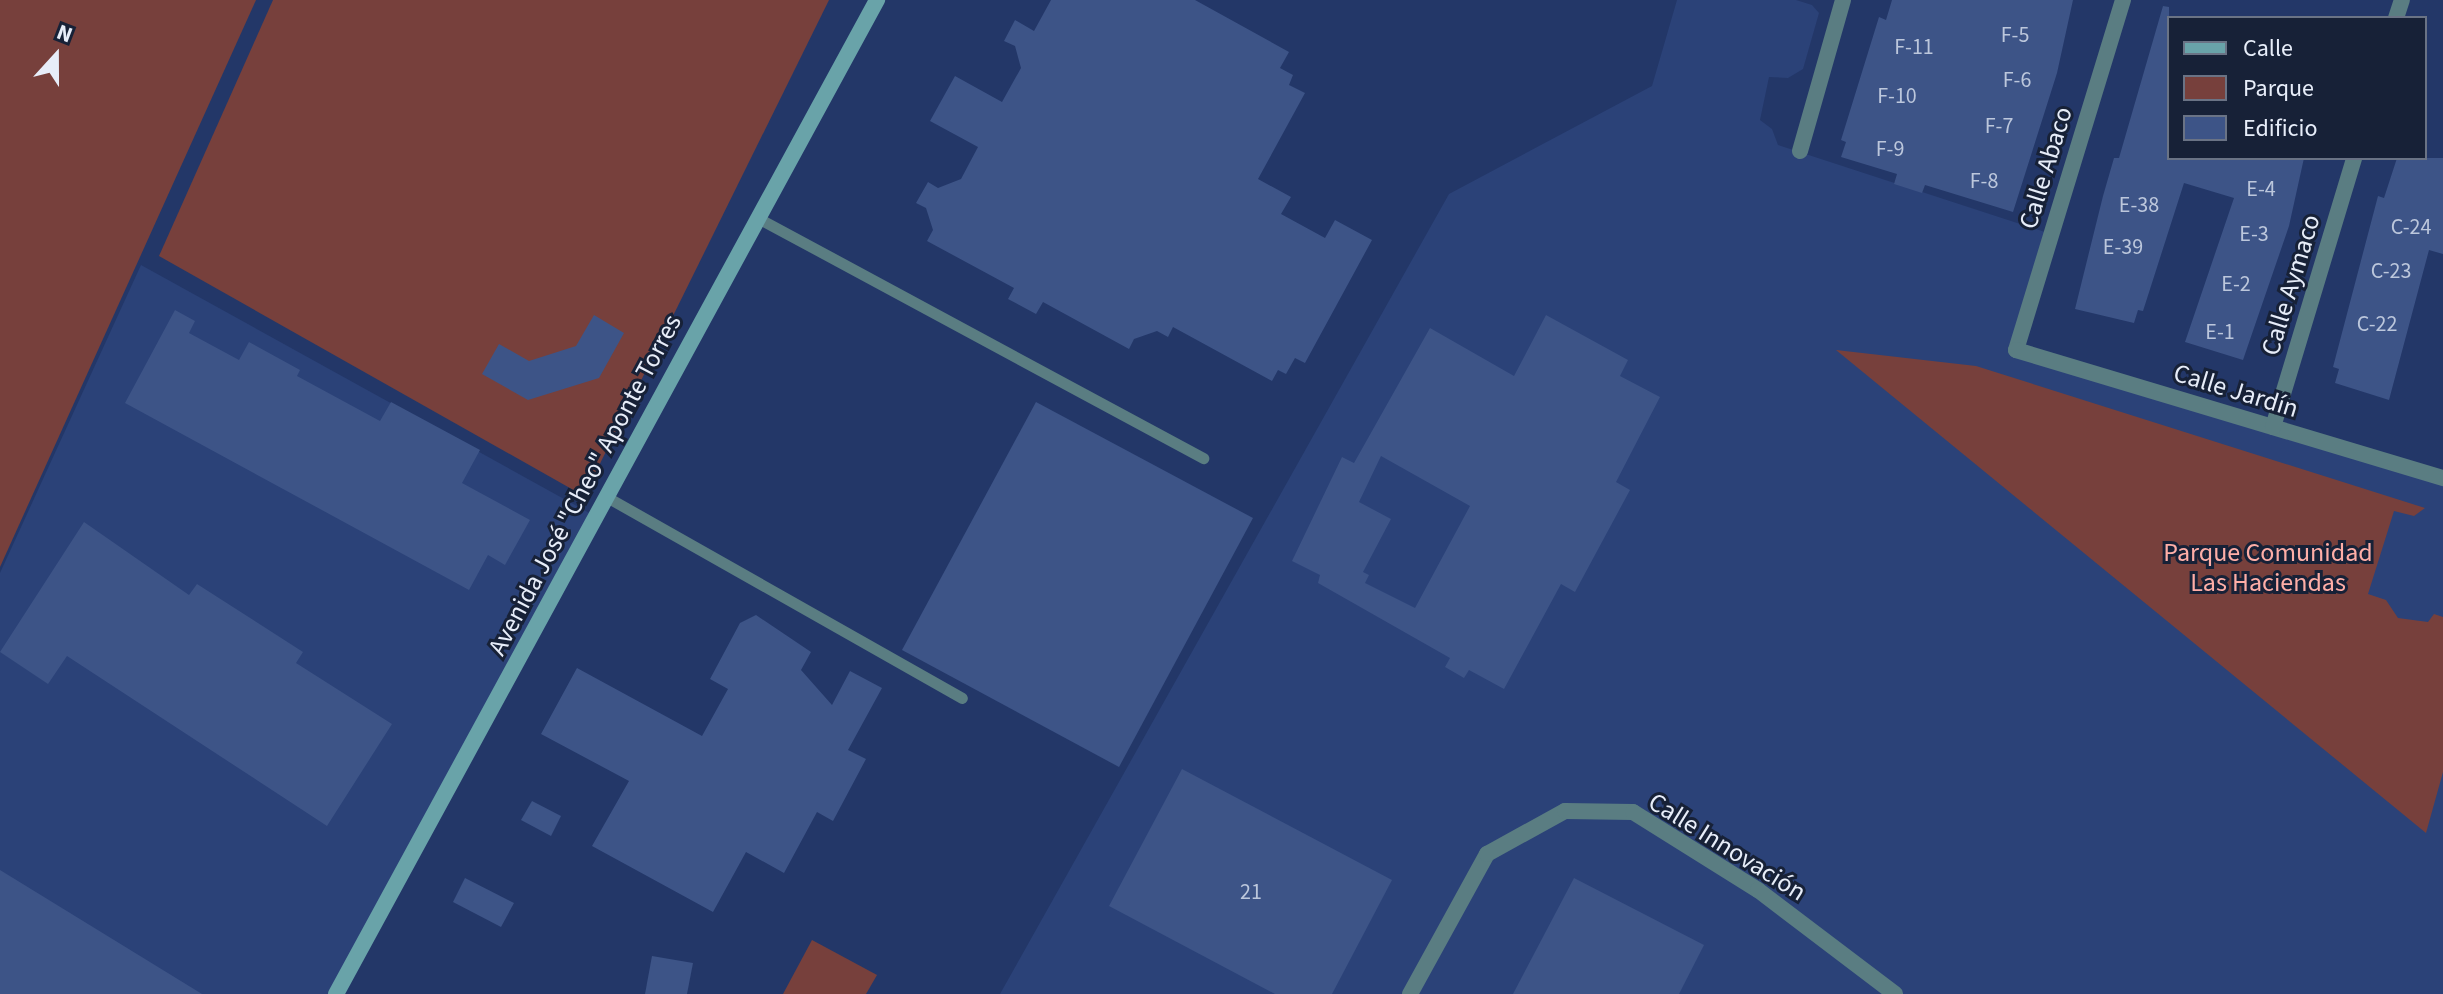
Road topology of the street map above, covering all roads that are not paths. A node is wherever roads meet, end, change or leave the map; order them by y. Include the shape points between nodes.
1 (877, 0) edge
2 (1843, 0) edge
3 (2123, 0) edge
4 (1800, 151) dead end
5 (2353, 160) edge
6 (758, 218) junction
7 (2016, 350) joint
8 (2273, 427) junction
9 (1203, 458) dead end
10 (2443, 478) edge
11 (605, 496) junction
12 (962, 698) dead end
13 (336, 994) edge
14 (1410, 994) edge
15 (1895, 994) edge

1 - 6 street, Avenida José "Cheo" Aponte Torres
2 - 4 street
3 - 7 street, Calle Abaco
5 - 8 street, Calle Aymaco
6 - 9 lane
6 - 11 street, Avenida José "Cheo" Aponte Torres
7 - 8 street, Calle Jardín
8 - 10 street, Calle Jardín
11 - 12 lane
11 - 13 street, Avenida José "Cheo" Aponte Torres
14 - 15 street, Calle Innovación via 1487,854 1565,811 1633,812 1758,890

